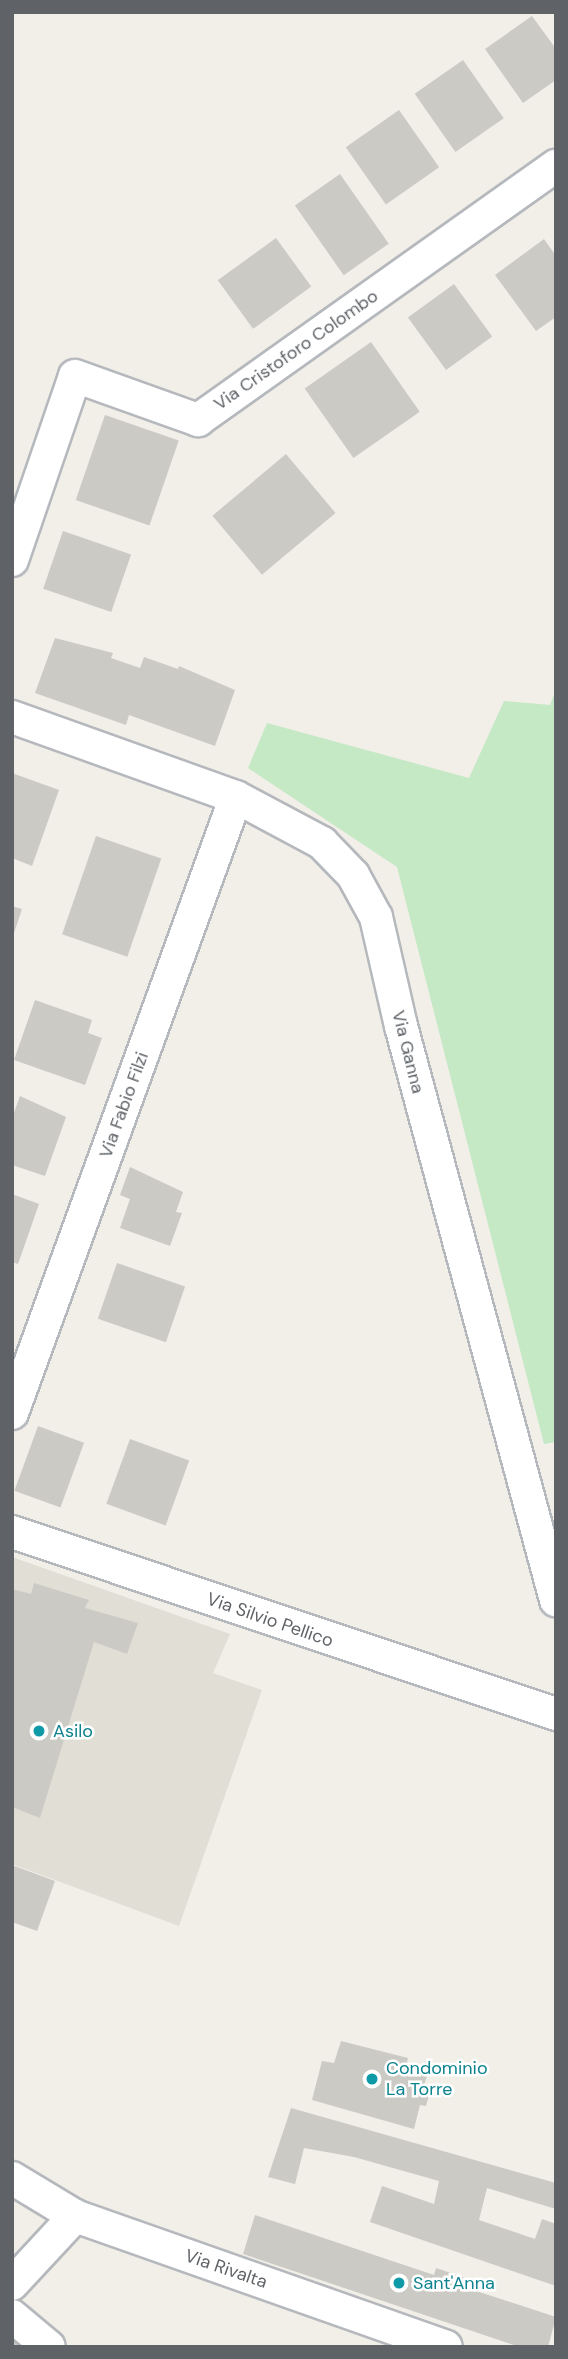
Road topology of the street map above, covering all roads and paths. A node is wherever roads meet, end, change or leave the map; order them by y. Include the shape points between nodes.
1 (556, 166) edge
2 (12, 560) edge
3 (12, 717) edge
4 (236, 797) junction
5 (12, 1413) edge
6 (12, 1532) edge
7 (556, 1600) edge
8 (542, 1711) edge
9 (556, 1722) edge
10 (12, 2178) edge
11 (75, 2216) junction
12 (12, 2284) edge
13 (12, 2316) edge
14 (49, 2347) edge
15 (446, 2347) edge

1 - 2 street, Via Cristoforo Colombo via 198,420 75,376
3 - 4 street, Via Ganna
4 - 5 street, Via Fabio Filzi
4 - 7 street, Via Ganna via 322,843 353,875 376,917 401,1026
6 - 8 street, Via Silvio Pellico
8 - 9 street, Via Silvio Pellico
10 - 11 street, Via Rivalta
11 - 12 street
11 - 15 street, Via Rivalta
13 - 14 street

